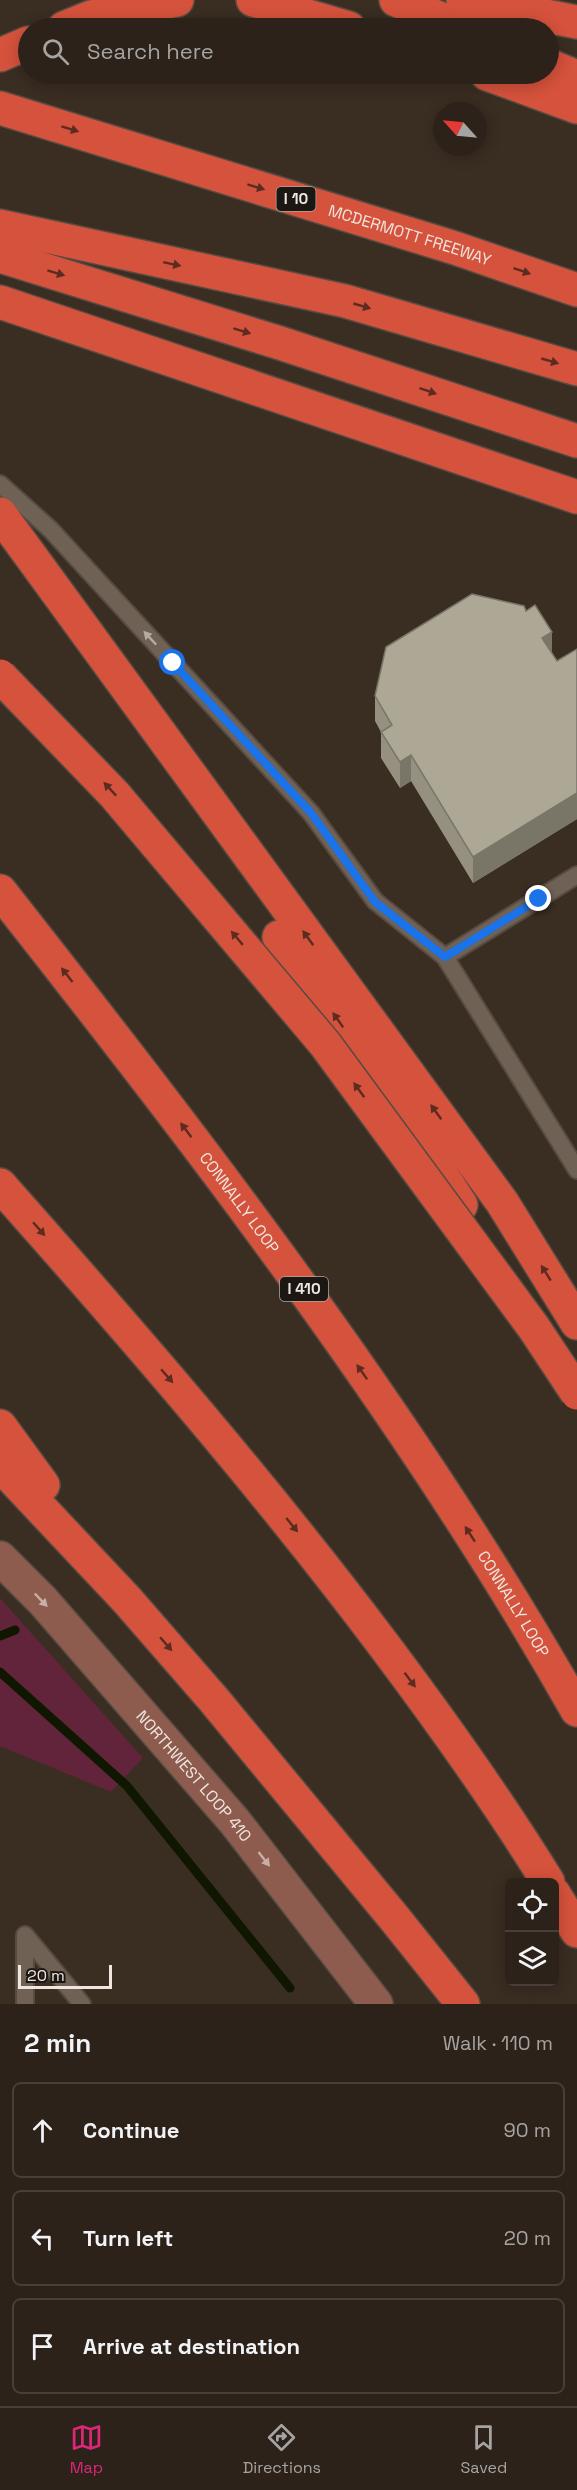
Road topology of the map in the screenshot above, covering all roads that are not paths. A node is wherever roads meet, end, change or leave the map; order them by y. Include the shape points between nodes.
1 (177, 0) edge
2 (253, 0) edge
3 (396, 0) edge
4 (463, 0) edge
5 (89, 18) edge
6 (315, 18) edge
7 (439, 18) edge
8 (556, 18) edge
9 (559, 19) edge
10 (577, 22) edge
11 (18, 47) edge
12 (0, 55) edge
13 (559, 68) edge
14 (577, 76) edge
15 (514, 84) edge
16 (577, 107) edge
17 (7, 110) edge
18 (0, 226) edge
19 (0, 256) edge
20 (577, 290) edge
21 (0, 302) edge
22 (577, 369) edge
23 (577, 441) edge
24 (0, 484) edge
25 (577, 498) edge
26 (0, 514) edge
27 (0, 676) edge
28 (148, 718) junction
29 (577, 875) edge
30 (0, 891) edge
31 (445, 957) junction
32 (577, 1170) edge
33 (4, 1191) edge
34 (577, 1323) edge
35 (577, 1393) edge
36 (577, 1410) edge
37 (0, 1426) edge
38 (0, 1465) edge
39 (0, 1558) edge
40 (127, 1600) junction
41 (577, 1710) edge
42 (545, 1878) edge
43 (559, 1901) edge
44 (577, 1931) edge
45 (25, 2004) edge
46 (82, 2004) edge
47 (376, 2004) edge
48 (463, 2004) edge

1 - 5 highway
2 - 6 highway
3 - 7 highway
4 - 8 highway
9 - 10 highway
11 - 12 highway
13 - 14 highway
15 - 16 highway
17 -> 20 highway, MCDERMOTT FREEWAY / I 10 via 455,248
18 -> 22 highway via 345,302
19 -> 23 highway
21 - 25 highway
31 -> 24 lane via 375,902 311,813 51,530
26 - 28 highway
35 -> 27 highway, bridge via 534,1328 325,1044 114,794
34 -> 28 highway via 502,1202
36 -> 28 highway via 493,1255 387,1090 236,876
29 - 31 lane
41 -> 30 highway, CONNALLY LOOP / I 410 via 533,1633 415,1448 298,1280 142,1071
31 - 32 lane
33 -> 42 highway via 236,1455 316,1555 430,1707
37 - 40 highway
38 - 40 highway
39 -> 47 main road, NORTHWEST LOOP 410 via 58,1617 235,1822
40 -> 48 highway
43 - 44 highway
45 - 46 lane via 25,1935

